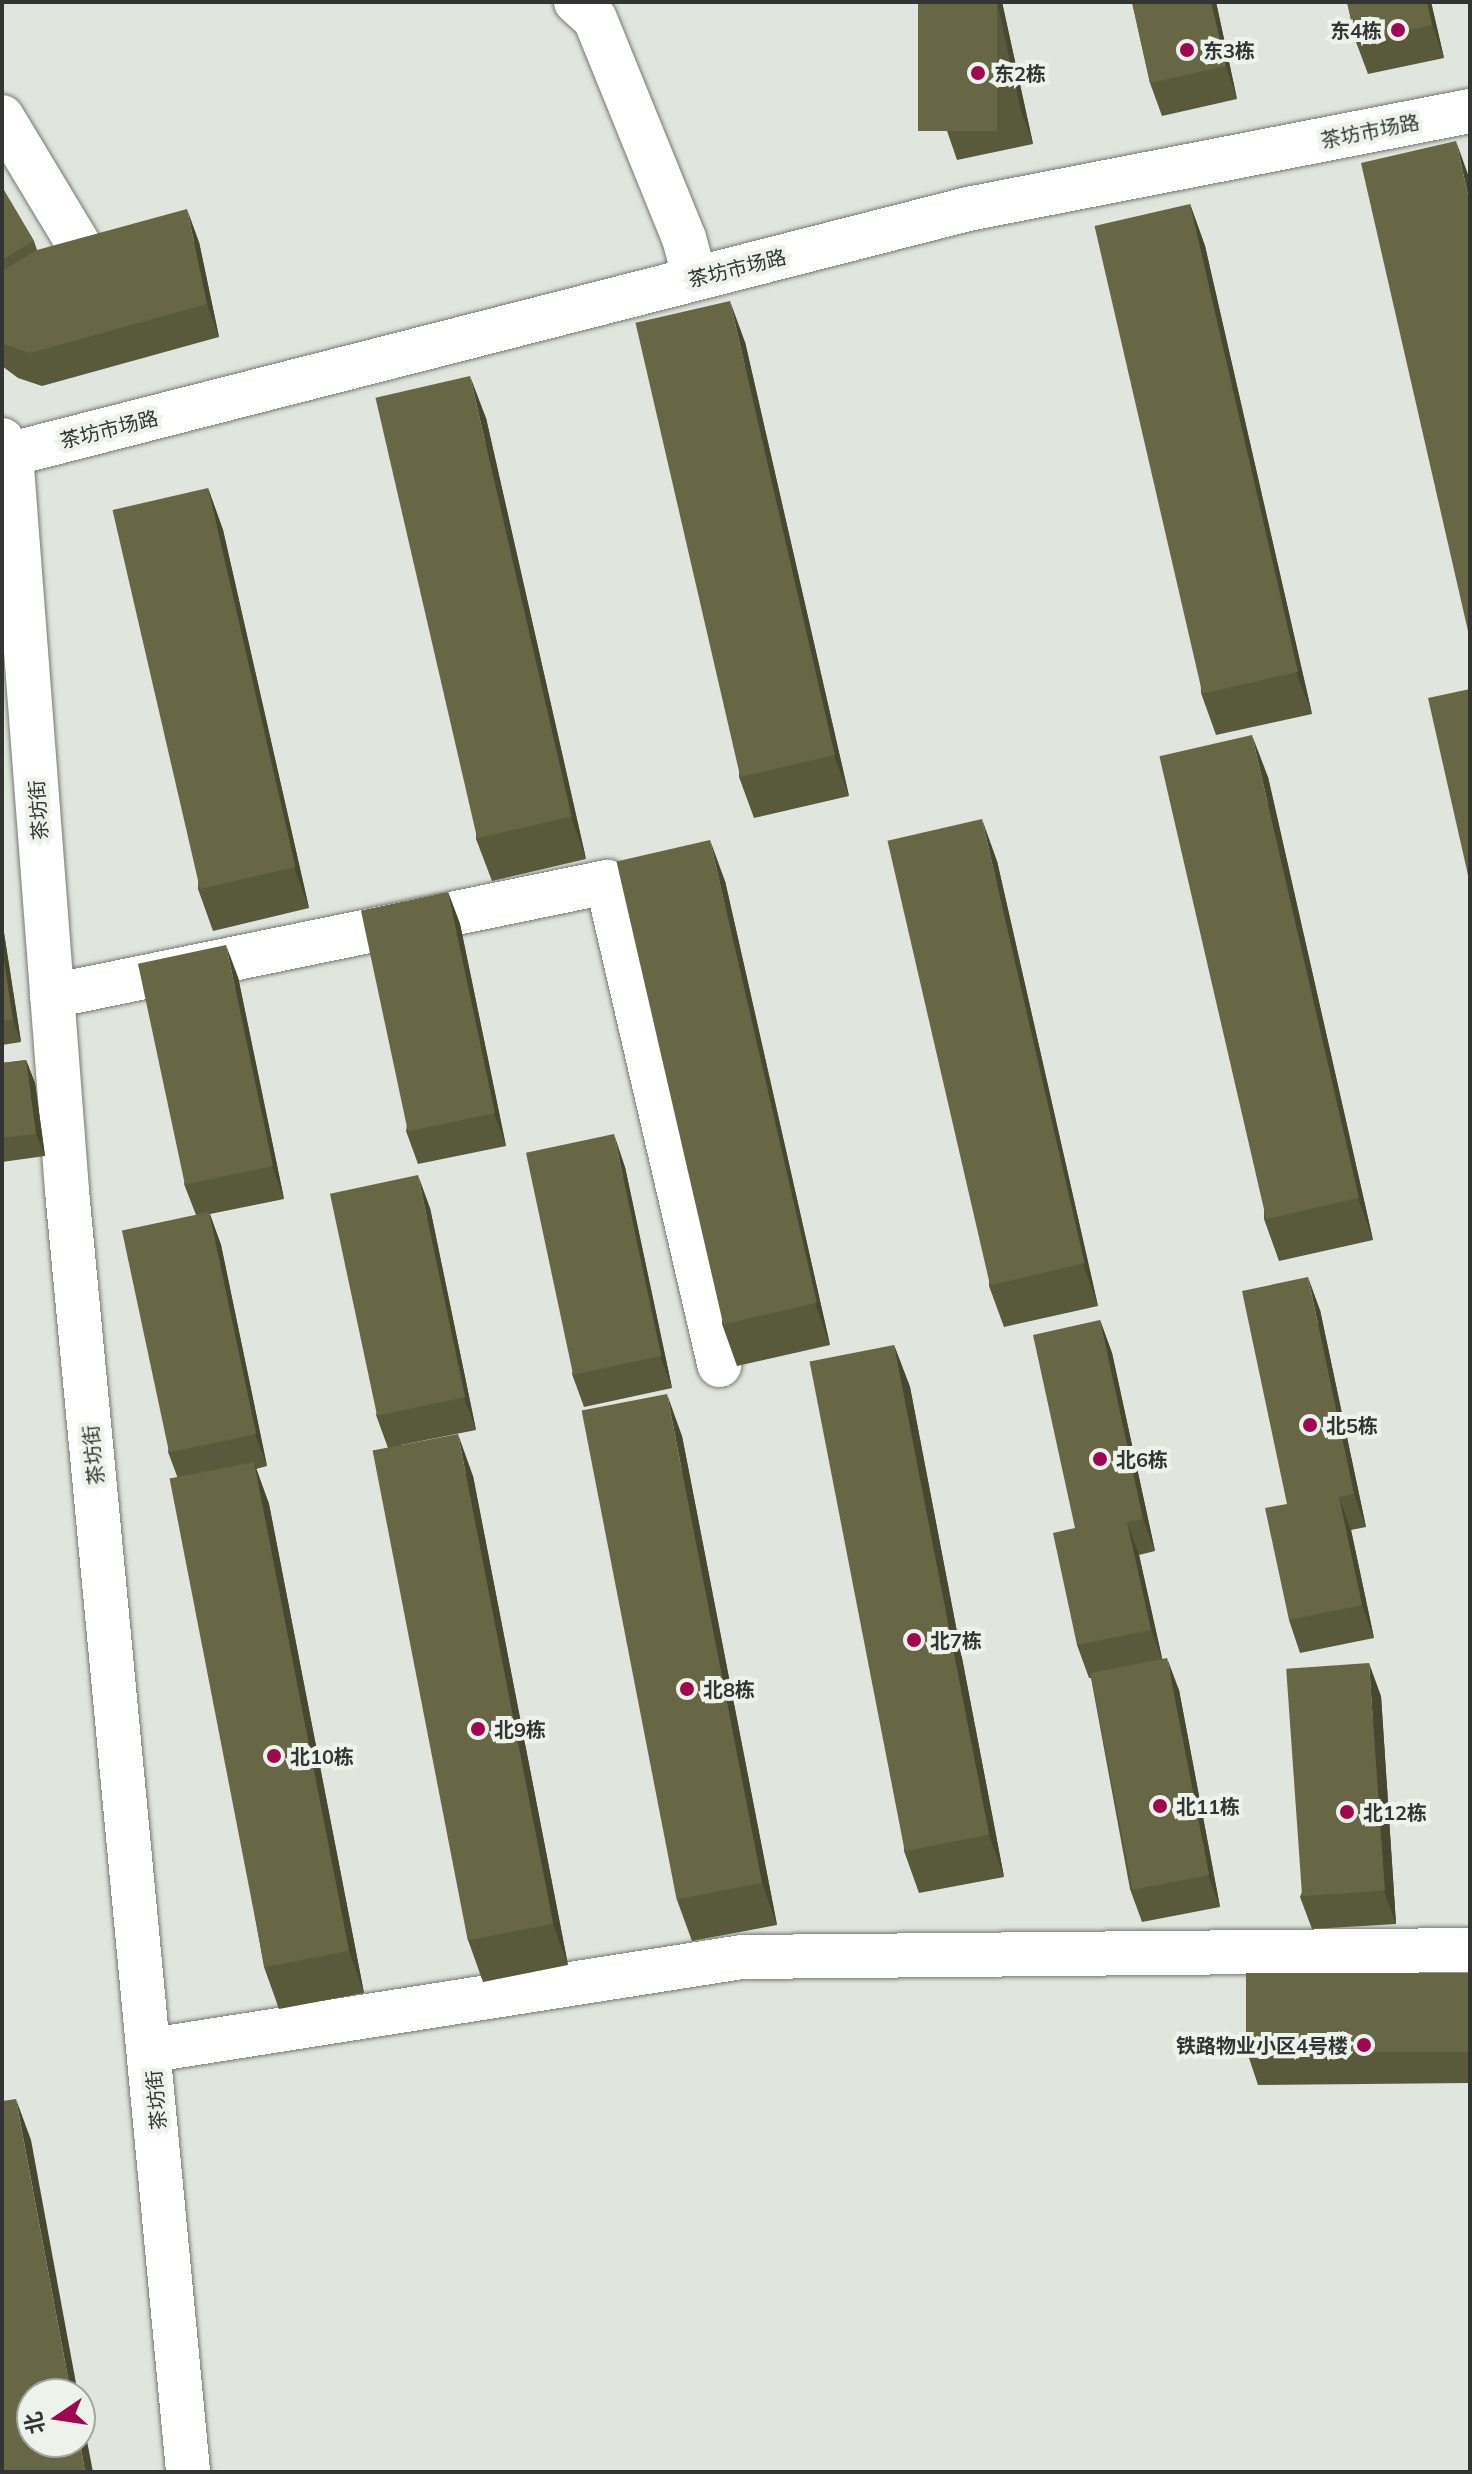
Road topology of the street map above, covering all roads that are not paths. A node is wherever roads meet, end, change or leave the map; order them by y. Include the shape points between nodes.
1 (576, 2) edge
2 (1470, 111) edge
3 (2, 117) edge
4 (85, 255) edge
5 (695, 279) junction
6 (6, 447) edge
7 (52, 996) junction
8 (719, 1365) edge
9 (1470, 1950) edge
10 (152, 2050) junction
11 (188, 2472) edge

1 - 5 street via 595,19 684,238
2 - 5 street, 茶坊市场路 via 968,209
3 - 4 street
5 - 6 street, 茶坊市场路
6 - 7 street, 茶坊街
7 - 8 street via 607,882
7 - 10 street, 茶坊街
9 - 10 street via 742,1957
10 - 11 street, 茶坊街

